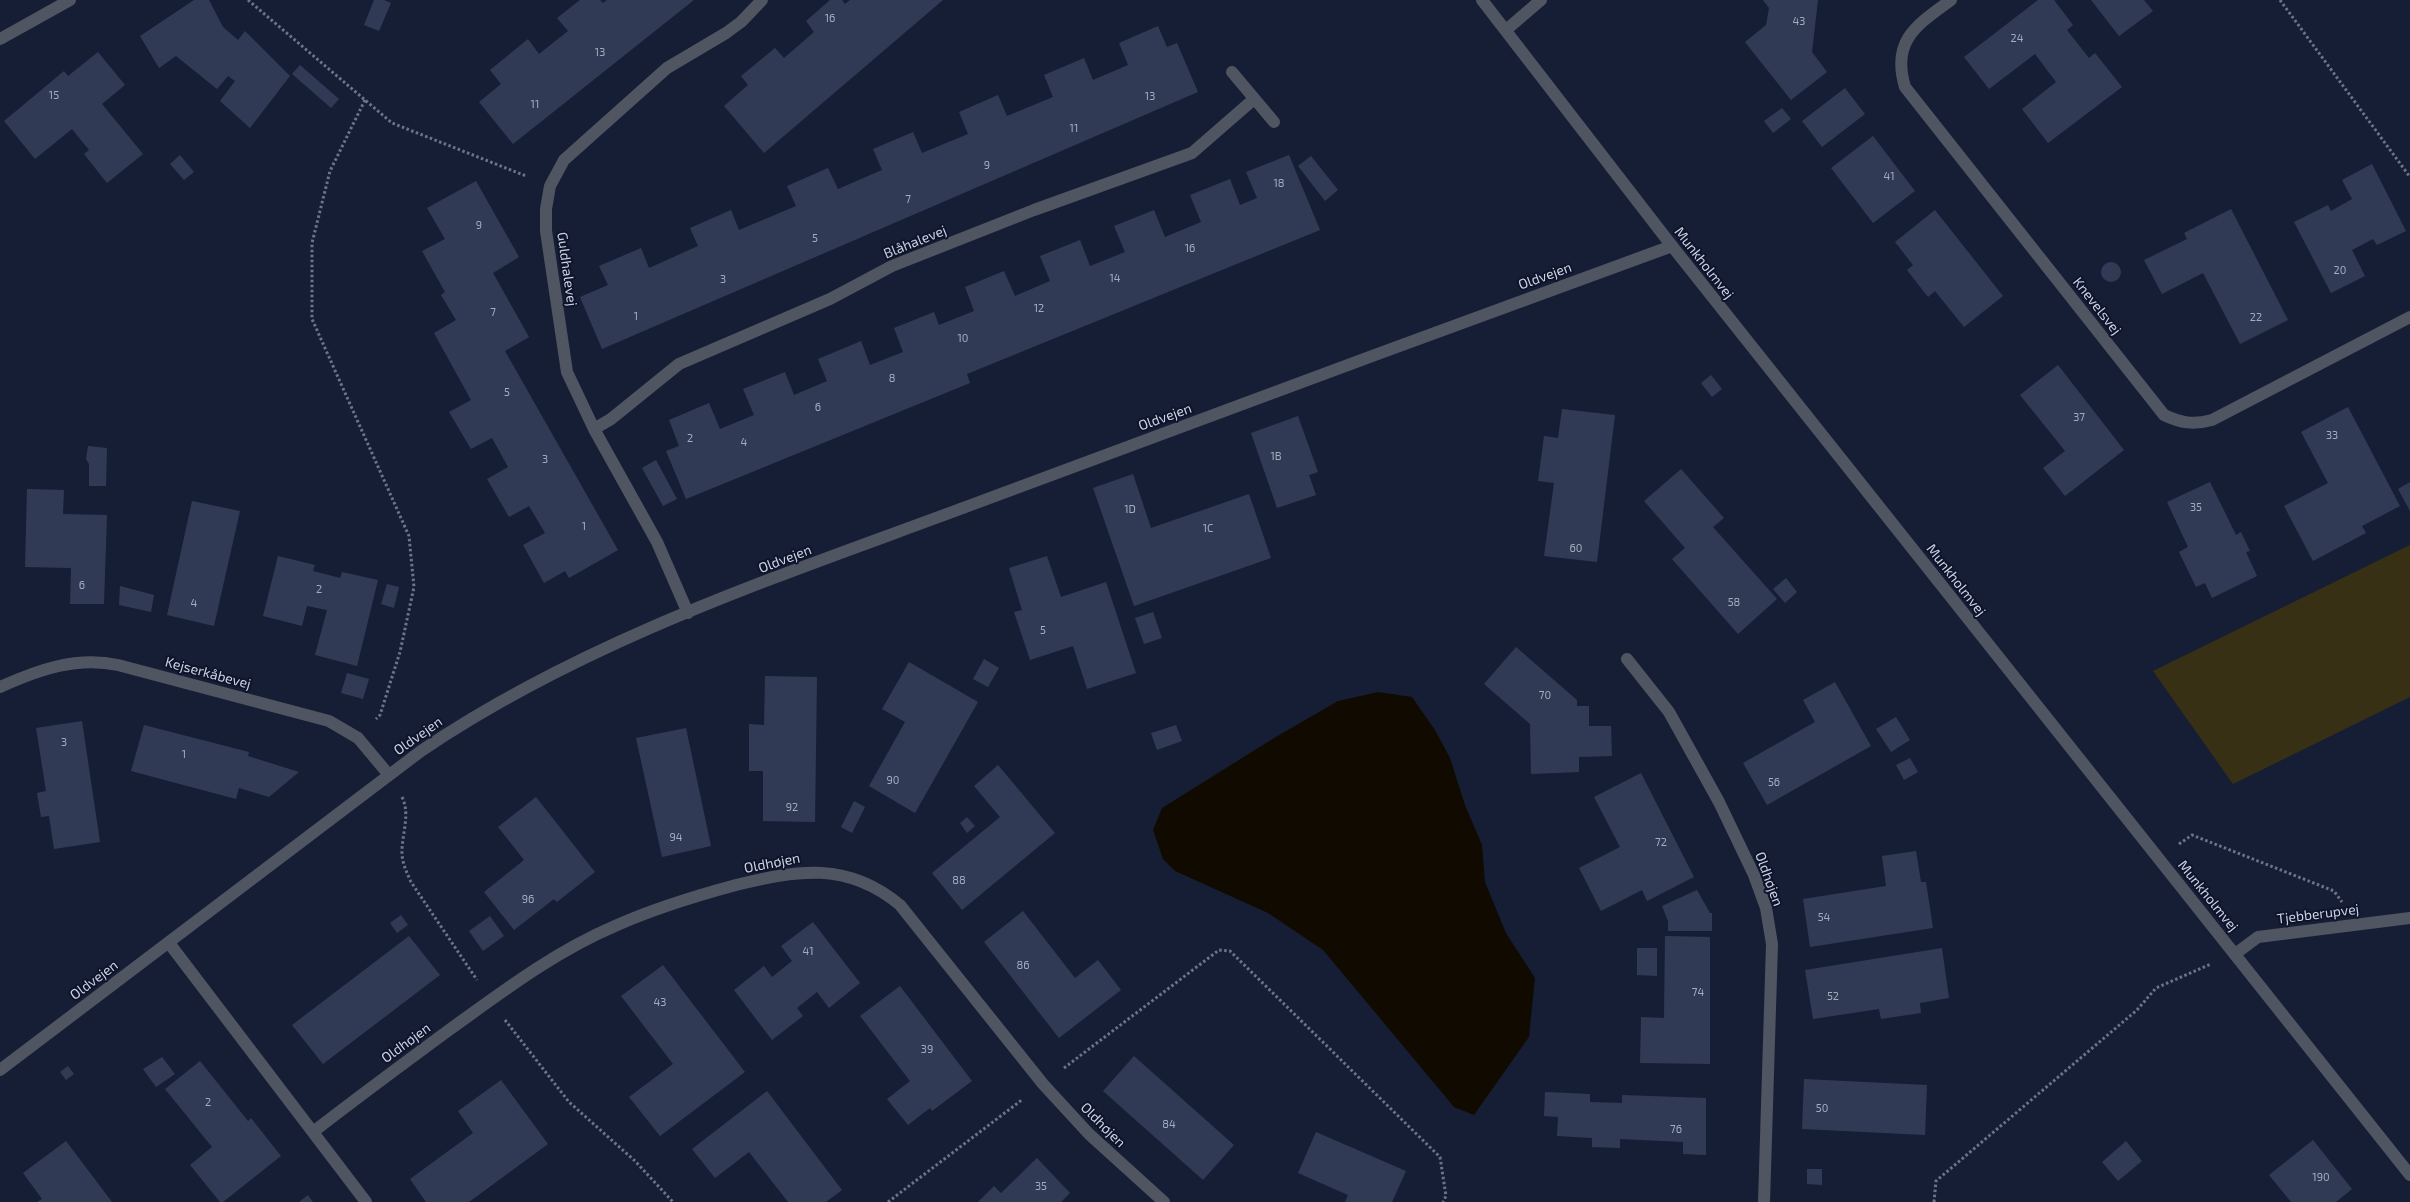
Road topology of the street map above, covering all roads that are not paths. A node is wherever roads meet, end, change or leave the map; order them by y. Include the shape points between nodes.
1 (70, 0) edge
2 (762, 0) edge
3 (1482, 0) edge
4 (1541, 0) edge
5 (1951, 0) edge
6 (1506, 30) junction
7 (0, 39) edge
8 (1232, 72) dead end
9 (1254, 99) junction
10 (1274, 122) dead end
11 (1672, 246) junction
12 (2410, 317) edge
13 (594, 429) junction
14 (688, 613) junction
15 (1627, 659) dead end
16 (0, 687) edge
17 (389, 775) junction
18 (2410, 918) edge
19 (169, 943) junction
20 (2235, 954) junction
21 (0, 1070) edge
22 (313, 1132) junction
23 (2410, 1175) edge
24 (366, 1202) edge
25 (1164, 1202) edge
26 (1764, 1202) edge

1 - 7 street
2 - 13 street, Guldhalevej via 726,33 667,68 564,160 550,186 546,231 566,367
3 - 6 street, Munkholmvej
4 - 6 street
5 - 12 street, Knevelsvej via 1916,25 1909,36 1900,58 1905,87 2164,415 2179,422 2196,424 2212,420
6 - 11 street, Munkholmvej
8 - 9 street
9 - 10 street
9 - 13 street, Blåhalevej via 1192,153 892,266 830,299 679,364
11 - 14 street, Oldvejen
11 - 20 street, Munkholmvej
13 - 14 street, Guldhalevej via 657,542
14 - 17 street, Oldvejen via 597,651 518,692 461,724
15 - 26 street, Oldhøjen via 1669,712 1732,828 1766,908 1772,944
16 - 17 street, Kejserkåbevej via 65,664 106,662 328,721 358,738
17 - 19 street, Oldvejen
18 - 20 street, Tjebberupvej via 2258,937
19 - 21 street, Oldvejen
19 - 22 street
20 - 23 street, Munkholmvej
22 - 24 street
22 - 25 street, Oldhøjen via 527,974 574,946 652,911 716,890 810,871 832,872 876,888 900,905 1043,1084 1090,1134

